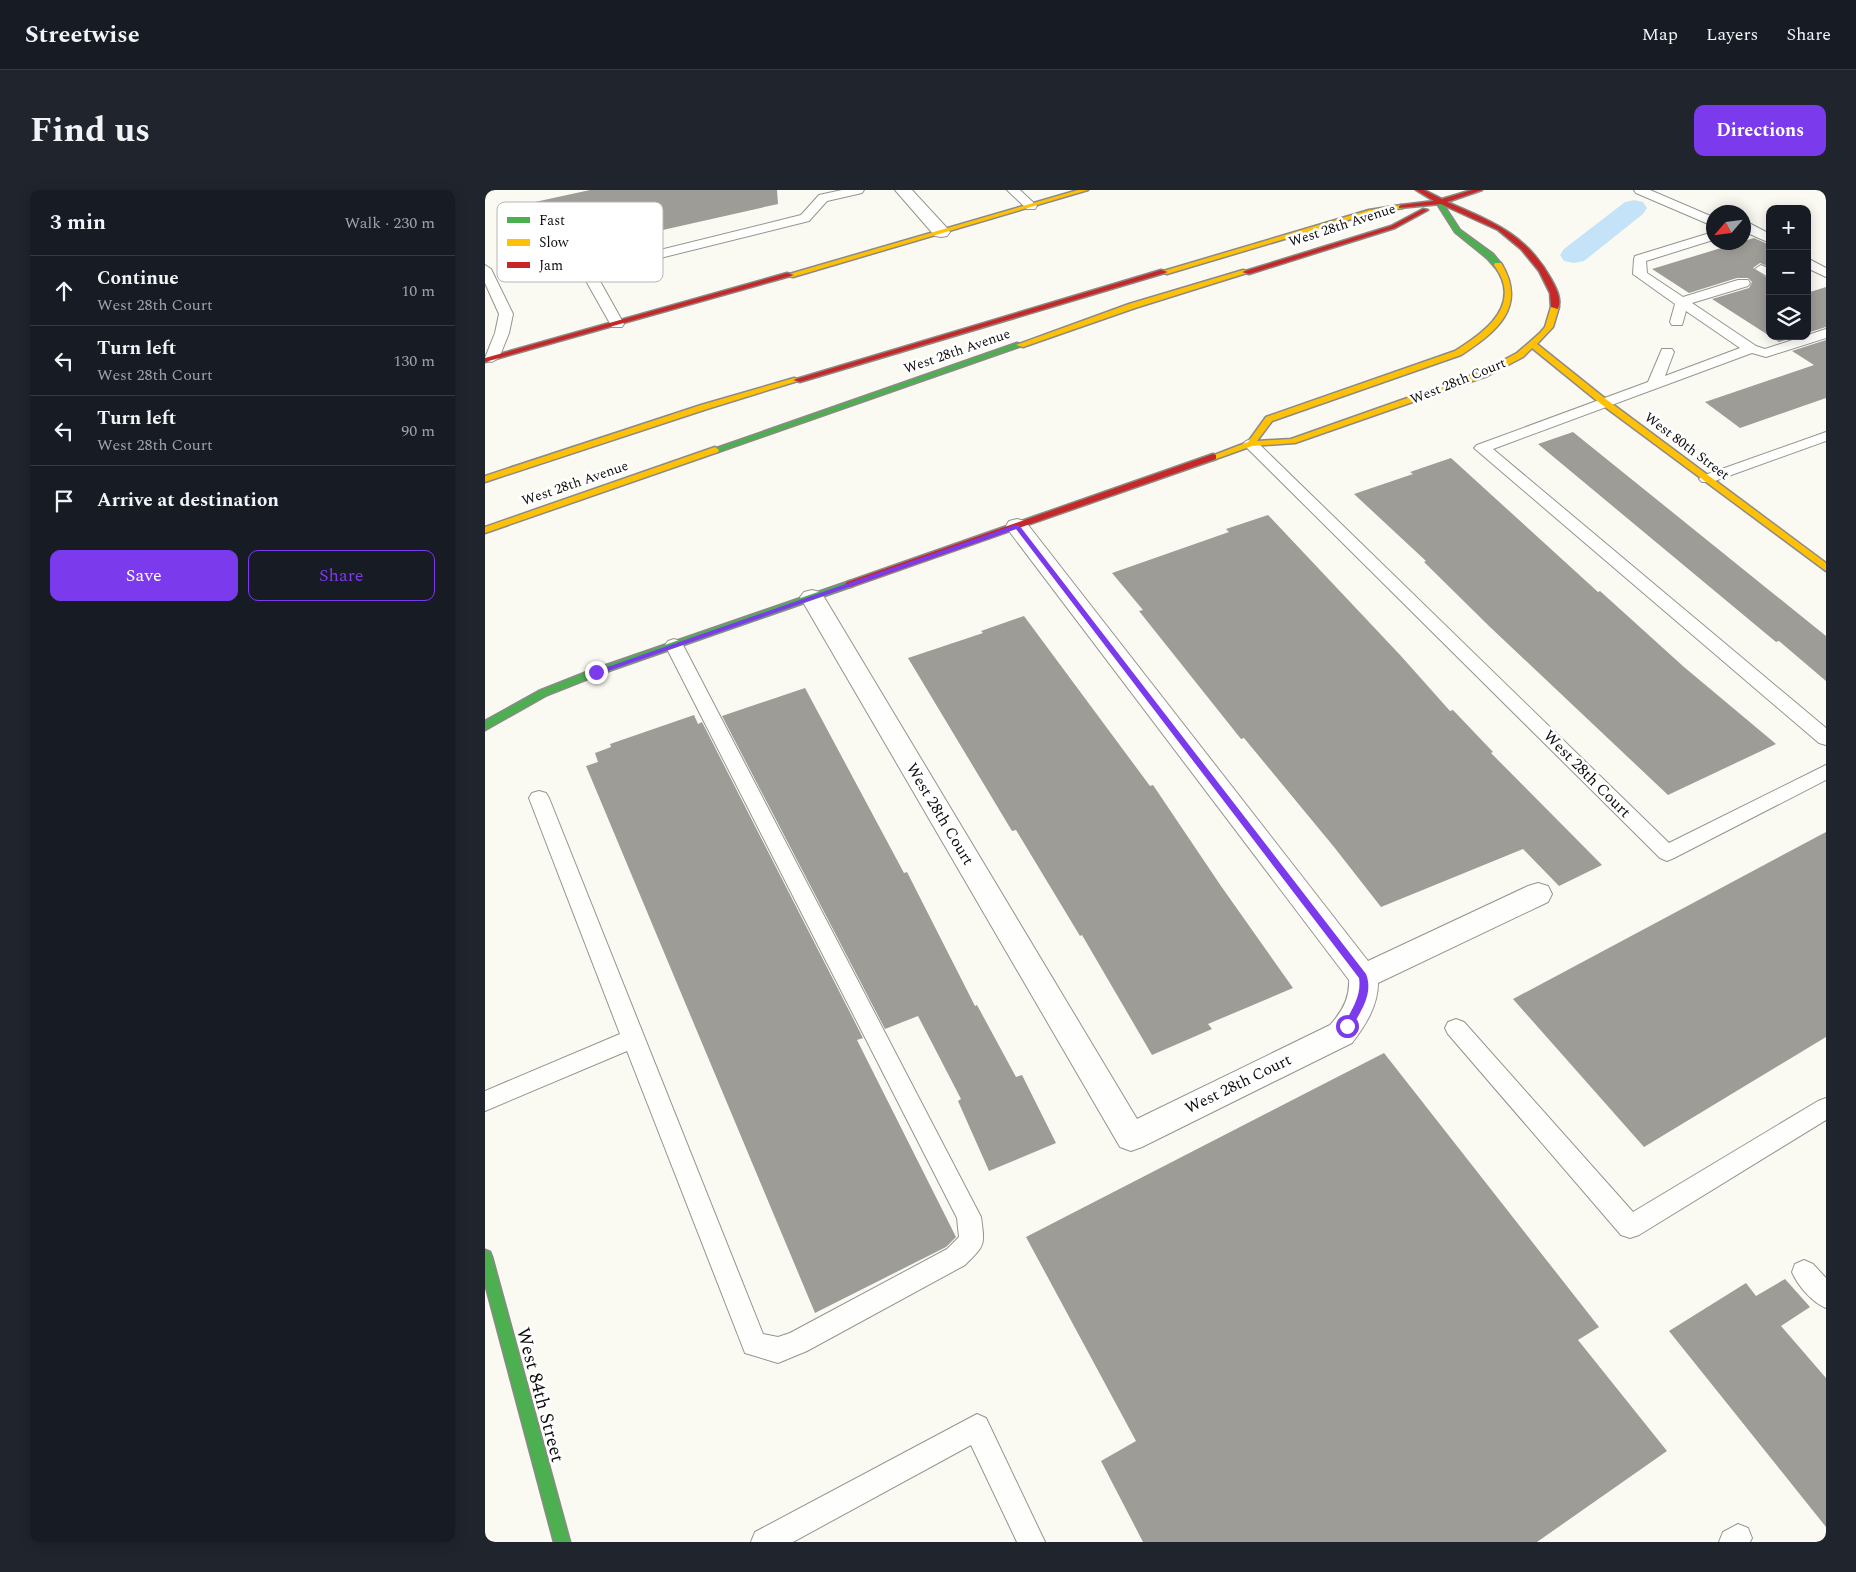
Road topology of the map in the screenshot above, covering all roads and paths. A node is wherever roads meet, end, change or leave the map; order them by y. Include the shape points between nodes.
1 (858, 190) edge
2 (903, 190) edge
3 (1013, 190) edge
4 (1085, 190) edge
5 (1419, 190) edge
6 (1479, 190) edge
7 (1640, 190) edge
8 (1676, 190) edge
9 (820, 194) edge
10 (1439, 202) junction
11 (1031, 206) junction
12 (1695, 211) junction
13 (1706, 218) edge
14 (1751, 228) edge
15 (941, 232) junction
16 (1766, 238) edge
17 (1706, 242) edge
18 (1683, 246) junction
19 (663, 253) edge
20 (1658, 253) junction
21 (1697, 255) dead end
22 (1672, 263) dead end
23 (1811, 265) edge
24 (485, 269) edge
25 (1826, 273) edge
26 (1739, 281) dead end
27 (593, 282) edge
28 (1682, 302) junction
29 (1677, 322) dead end
30 (617, 324) junction
31 (1826, 333) edge
32 (1533, 345) junction
33 (1751, 349) junction
34 (1667, 352) dead end
35 (488, 359) edge
36 (1655, 384) junction
37 (1604, 402) junction
38 (1826, 436) edge
39 (1251, 444) junction
40 (485, 479) edge
41 (1707, 479) junction
42 (1017, 526) junction
43 (485, 530) edge
44 (1826, 568) edge
45 (813, 597) junction
46 (674, 645) junction
47 (485, 726) edge
48 (1826, 738) edge
49 (1826, 772) edge
50 (539, 798) dead end
51 (1538, 894) dead end
52 (1363, 977) junction
53 (1456, 1028) dead end
54 (633, 1038) junction
55 (485, 1101) edge
56 (1826, 1108) edge
57 (485, 1257) edge
58 (1804, 1272) dead end
59 (1826, 1296) edge
60 (562, 1542) edge
61 (765, 1542) edge
62 (1031, 1542) edge

1 - 9 lane
2 - 15 street
3 - 11 lane
4 - 11 street
5 - 10 street
6 - 10 street, West 28th Avenue
7 - 12 lane
8 - 12 lane
9 - 19 lane via 805,218
10 - 32 street, West 28th Court via 1494,225 1524,248 1543,270 1553,289 1555,312 1549,327
10 - 39 street, West 28th Court via 1458,233 1494,260 1508,282 1509,300 1494,327 1458,352 1269,419
10 - 40 street, West 28th Avenue via 1371,211 704,407
10 - 43 street, West 28th Avenue via 1393,227 1132,306
11 - 15 street
12 - 13 lane
14 - 16 lane
15 - 30 street
17 - 18 lane
18 - 20 lane
18 - 21 lane
20 - 22 lane
20 - 28 lane via 1640,259 1640,274
23 - 25 lane
24 - 35 lane via 506,314 502,333
26 - 28 lane via 1712,288
27 - 30 lane
28 - 29 lane
28 - 33 lane
30 - 35 street
31 - 33 lane via 1766,353
32 - 37 street, West 80th Street
32 - 39 street, West 28th Court via 1484,374 1388,408 1292,441
33 - 36 lane
34 - 36 lane
36 - 37 lane
37 - 41 street, West 80th Street
37 - 48 lane via 1482,448
38 - 41 lane
39 - 42 street, West 28th Court
39 - 49 lane, West 28th Court via 1667,853
41 - 44 street, West 80th Street
42 - 45 street, West 28th Court
42 - 52 street
45 - 46 street, West 28th Court
45 - 52 street, West 28th Court via 1131,1137 1341,1034 1361,1000 1365,987
46 - 47 street, West 28th Court via 543,693
46 - 54 lane via 969,1217 972,1241 956,1257 798,1342 778,1350 754,1344
50 - 54 lane
51 - 52 street
53 - 56 lane via 1630,1227
54 - 55 lane
57 - 60 street, West 84th Street
58 - 59 lane
61 - 62 lane via 977,1427

